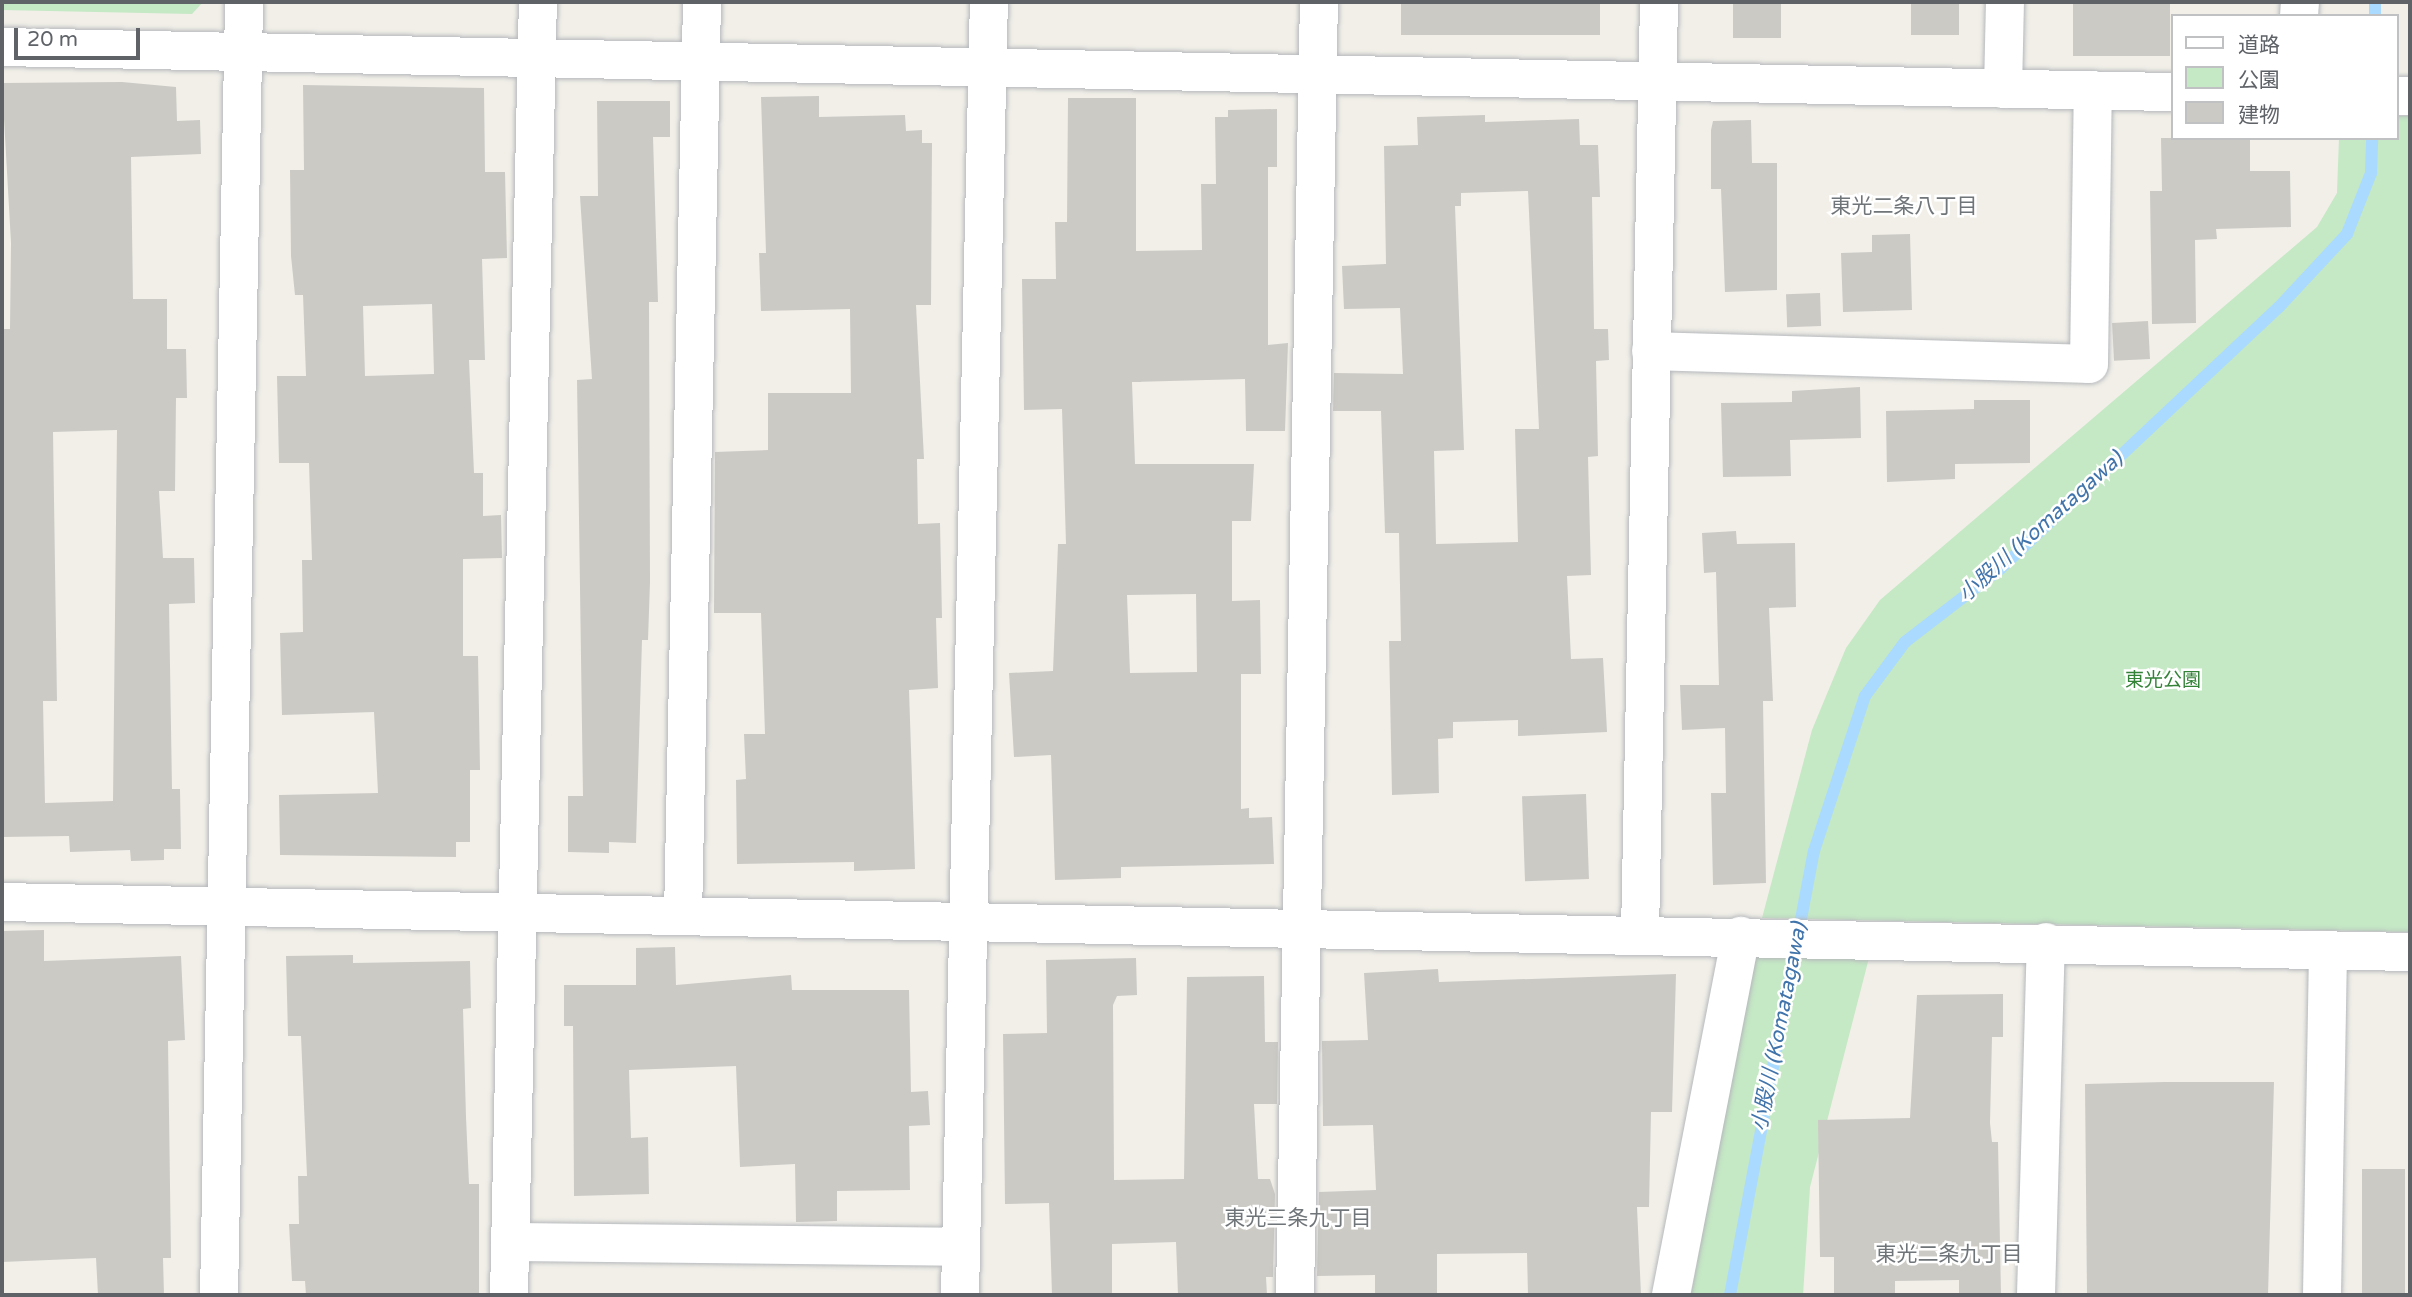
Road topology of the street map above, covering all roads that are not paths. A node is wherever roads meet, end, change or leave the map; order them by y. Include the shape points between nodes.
1 (244, 2) edge
2 (538, 2) edge
3 (702, 2) edge
4 (989, 2) edge
5 (1319, 2) edge
6 (1659, 2) edge
7 (2005, 2) edge
8 (2, 47) edge
9 (243, 52) junction
10 (537, 57) junction
11 (701, 59) junction
12 (988, 70) junction
13 (1317, 74) junction
14 (1657, 82) junction
15 (2003, 89) junction
16 (2093, 90) junction
17 (2170, 92) edge
18 (1651, 351) junction
19 (2, 902) edge
20 (223, 908) junction
21 (516, 912) junction
22 (684, 916) junction
23 (970, 920) junction
24 (1304, 926) junction
25 (1640, 933) junction
26 (1754, 936) junction
27 (2046, 942) junction
28 (2328, 950) junction
29 (2410, 952) edge
30 (510, 1242) junction
31 (961, 1247) junction
32 (219, 1295) edge
33 (509, 1295) edge
34 (960, 1295) edge
35 (1295, 1295) edge
36 (1671, 1295) edge
37 (2036, 1295) edge
38 (2322, 1295) edge

1 - 9 street
2 - 10 street
3 - 11 street
4 - 12 street
5 - 13 street
6 - 14 street
7 - 15 street
8 - 9 street
9 - 10 street
9 - 20 street
10 - 11 street
10 - 21 street
11 - 12 street
11 - 22 street
12 - 13 street
12 - 23 street
13 - 14 street
13 - 24 street
14 - 15 street
14 - 18 street
15 - 16 street
16 - 17 street
16 - 18 street via 2089,364
18 - 25 street
19 - 20 street
20 - 21 street
20 - 32 street
21 - 22 street
21 - 30 street
22 - 23 street
23 - 24 street
23 - 31 street
24 - 25 street
24 - 35 street
25 - 26 street
26 - 27 street
26 - 36 street
27 - 28 street
27 - 37 street
28 - 29 street
28 - 38 street
30 - 31 street
30 - 33 street
31 - 34 street

